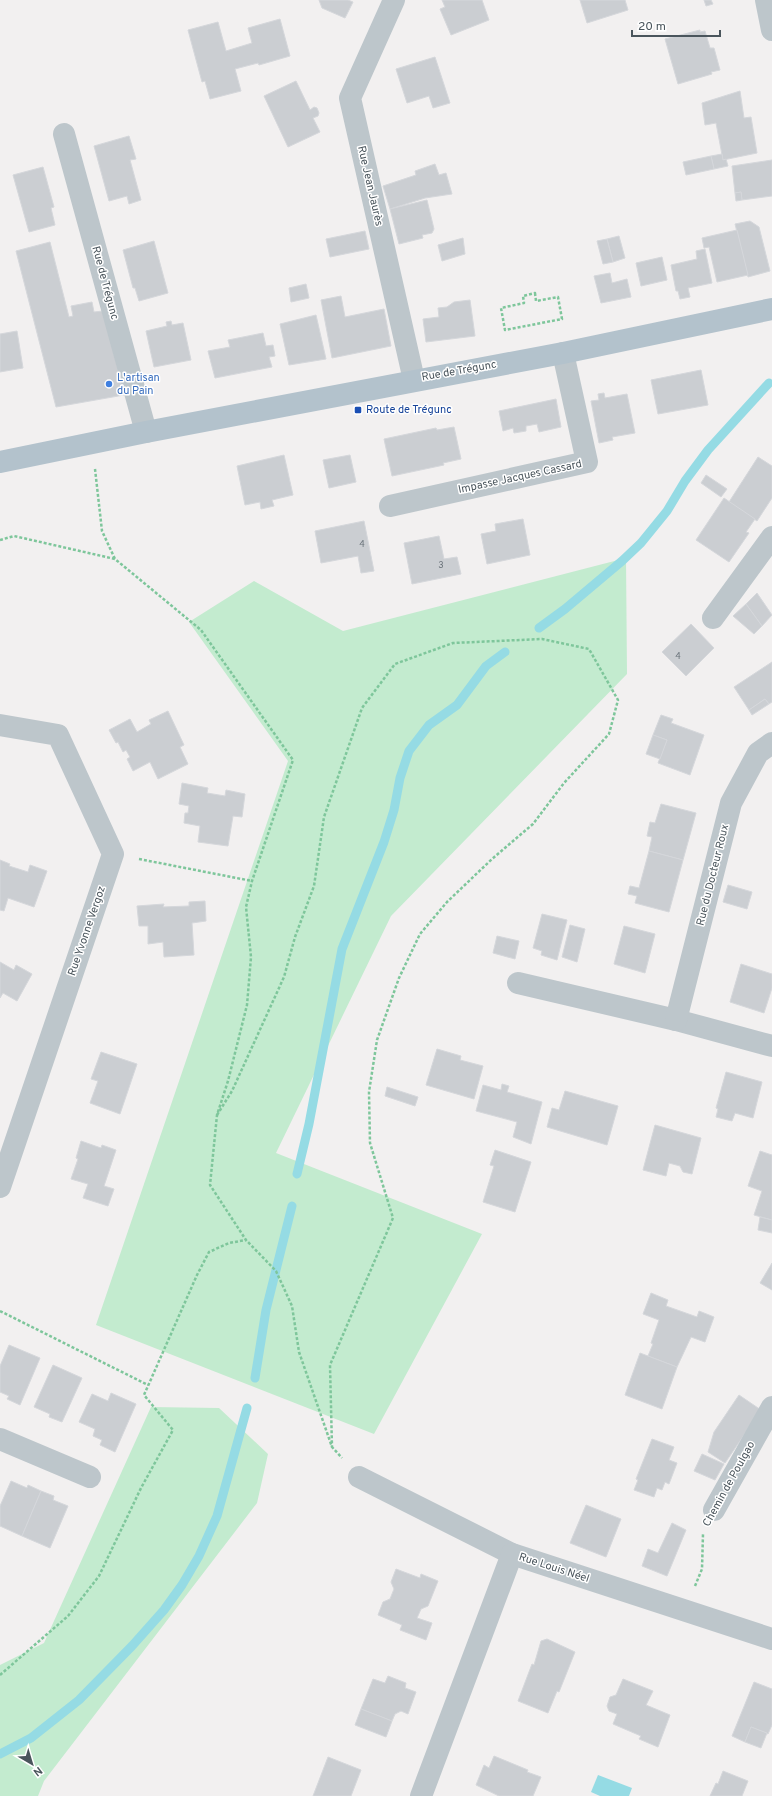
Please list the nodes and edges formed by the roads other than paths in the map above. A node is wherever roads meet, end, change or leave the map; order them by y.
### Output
1 (394, 0) edge
2 (766, 0) edge
3 (772, 30) edge
4 (64, 134) dead end
5 (772, 309) edge
6 (563, 353) junction
7 (414, 380) junction
8 (146, 432) junction
9 (0, 462) edge
10 (390, 506) dead end
11 (772, 537) edge
12 (713, 618) dead end
13 (0, 725) edge
14 (772, 743) edge
15 (518, 983) dead end
16 (676, 1020) junction
17 (772, 1046) edge
18 (0, 1187) edge
19 (772, 1407) edge
20 (0, 1439) edge
21 (90, 1477) dead end
22 (358, 1478) dead end
23 (714, 1510) road end
24 (512, 1554) junction
25 (772, 1639) edge
26 (421, 1796) edge

1 - 7 street, Rue Jean Jaurès
2 - 3 street
4 - 8 street, Rue de Trégunc
5 - 6 main road, Rue de Trégunc
6 - 7 main road, Rue de Trégunc
6 - 10 street, Impasse Jacques Cassard
7 - 8 main road, Rue de Trégunc
8 - 9 main road, Rue de Trégunc
11 - 12 street
13 - 18 street, Rue Yvonne Vergoz
14 - 16 street, Rue du Docteur Roux
15 - 16 street
16 - 17 street
19 - 23 street, Chemin de Poulgao
20 - 21 street
22 - 24 street
24 - 25 street, Rue Louis Néel
24 - 26 street, Rue Louis Néel

